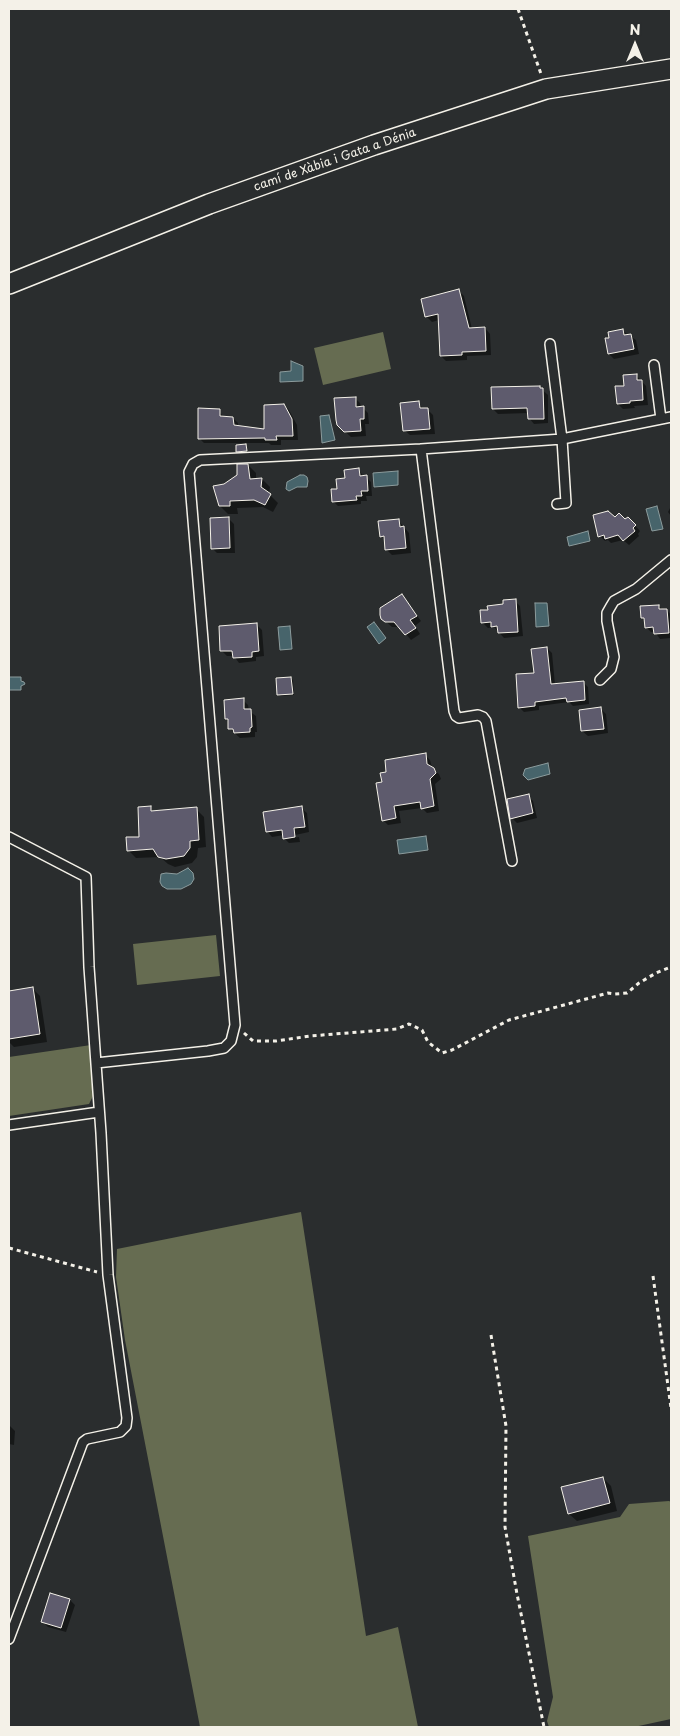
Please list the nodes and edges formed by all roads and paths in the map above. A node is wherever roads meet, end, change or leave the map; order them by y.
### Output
1 (518, 9) edge
2 (671, 69) edge
3 (546, 89) junction
4 (9, 284) edge
5 (550, 344) dead end
6 (654, 365) dead end
7 (671, 417) edge
8 (660, 419) junction
9 (562, 439) junction
10 (421, 449) junction
11 (557, 504) dead end
12 (671, 560) edge
13 (600, 680) dead end
14 (9, 837) edge
15 (512, 861) dead end
16 (671, 967) edge
17 (235, 1025) junction
18 (96, 1063) junction
19 (99, 1112) junction
20 (9, 1125) edge
21 (9, 1248) edge
22 (108, 1275) junction
23 (653, 1276) dead end
24 (491, 1335) dead end
25 (671, 1408) edge
26 (9, 1639) edge
27 (544, 1727) edge

1 - 3 path
2 - 3 street, camí de Xàbia i Gata a Dénia
3 - 4 street, camí de Xàbia i Gata a Dénia
5 - 9 lane
6 - 8 lane
7 - 8 lane
8 - 9 lane
9 - 10 lane
9 - 11 lane
10 - 15 lane
10 - 17 lane
12 - 13 lane
14 - 18 lane
16 - 17 path
17 - 18 lane
18 - 19 lane
19 - 20 lane
19 - 22 lane
21 - 22 path
22 - 26 lane
23 - 25 path
24 - 27 path

